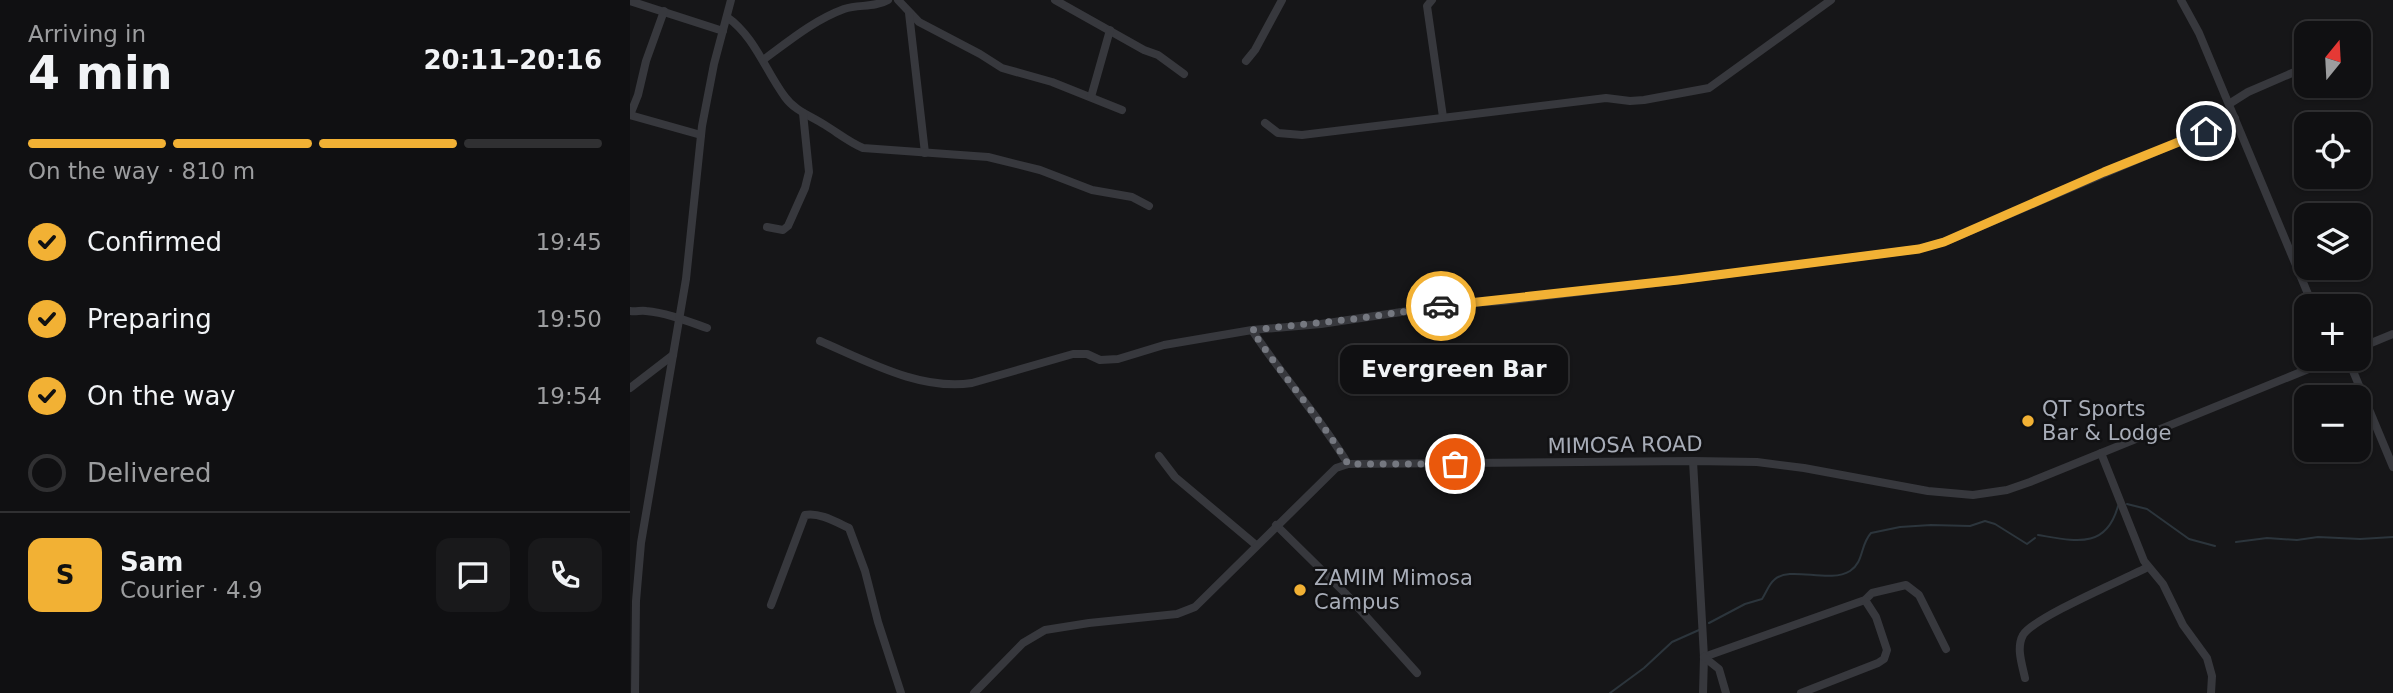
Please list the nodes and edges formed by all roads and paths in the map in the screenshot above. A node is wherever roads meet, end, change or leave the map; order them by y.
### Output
1 (731, 0) edge
2 (888, 0) edge
3 (898, 0) edge
4 (1055, 0) edge
5 (1282, 0) edge
6 (1432, 0) edge
7 (1831, 0) edge
8 (2181, 0) edge
9 (630, 1) edge
10 (664, 11) junction
11 (909, 13) junction
12 (727, 17) junction
13 (1110, 30) junction
14 (723, 31) junction
15 (763, 60) junction
16 (1247, 61) dead end
17 (2294, 72) edge
18 (1184, 74) dead end
19 (1091, 97) junction
20 (2229, 104) junction
21 (1122, 110) dead end
22 (803, 113) junction
23 (1443, 117) junction
24 (2235, 118) junction
25 (1265, 123) dead end
26 (701, 135) junction
27 (925, 153) junction
28 (1149, 205) dead end
29 (767, 227) dead end
30 (2309, 294) edge
31 (630, 311) edge
32 (680, 318) junction
33 (707, 328) dead end
34 (1252, 330) junction
35 (2393, 334) edge
36 (820, 341) dead end
37 (2371, 343) edge
38 (673, 355) junction
39 (2303, 371) edge
40 (2353, 371) edge
41 (630, 388) edge
42 (2101, 453) junction
43 (1159, 456) dead end
44 (1693, 461) junction
45 (1348, 464) junction
46 (2393, 467) edge
47 (1276, 525) junction
48 (1256, 545) junction
49 (2148, 567) junction
50 (1865, 600) junction
51 (633, 601) edge
52 (771, 605) dead end
53 (1946, 649) dead end
54 (1704, 657) junction
55 (1417, 673) dead end
56 (2025, 678) dead end
57 (635, 693) edge
58 (901, 693) edge
59 (974, 693) edge
60 (1703, 693) edge
61 (1726, 693) edge
62 (1801, 693) edge
63 (2211, 693) edge

1 - 12 street
2 - 15 street
3 - 11 street
4 - 13 street
5 - 16 street
6 - 23 street
7 - 23 street
8 - 20 street
9 - 10 street
10 - 14 street
10 - 26 street
11 - 19 street
11 - 27 street
12 - 14 street
12 - 15 street
13 - 18 street
13 - 19 street
14 - 26 street
15 - 22 street
17 - 20 street
19 - 21 street
20 - 24 street
22 - 27 street
22 - 29 street
23 - 25 street
24 - 30 street
24 - 34 street
26 - 32 street
27 - 28 street
31 - 32 street
32 - 33 street
32 - 38 street
34 - 36 street
34 - 45 street
35 - 37 street
38 - 41 street
38 - 51 street
39 - 42 street, MIMOSA ROAD
40 - 46 street
42 - 44 street, MIMOSA ROAD
42 - 49 street
43 - 48 street
44 - 45 street, MIMOSA ROAD
44 - 54 street
45 - 47 street
47 - 48 street
47 - 55 street
48 - 59 street
49 - 56 street
49 - 63 street
50 - 53 street
50 - 54 street
50 - 62 street
51 - 57 street
52 - 58 street
54 - 60 street
54 - 61 street

